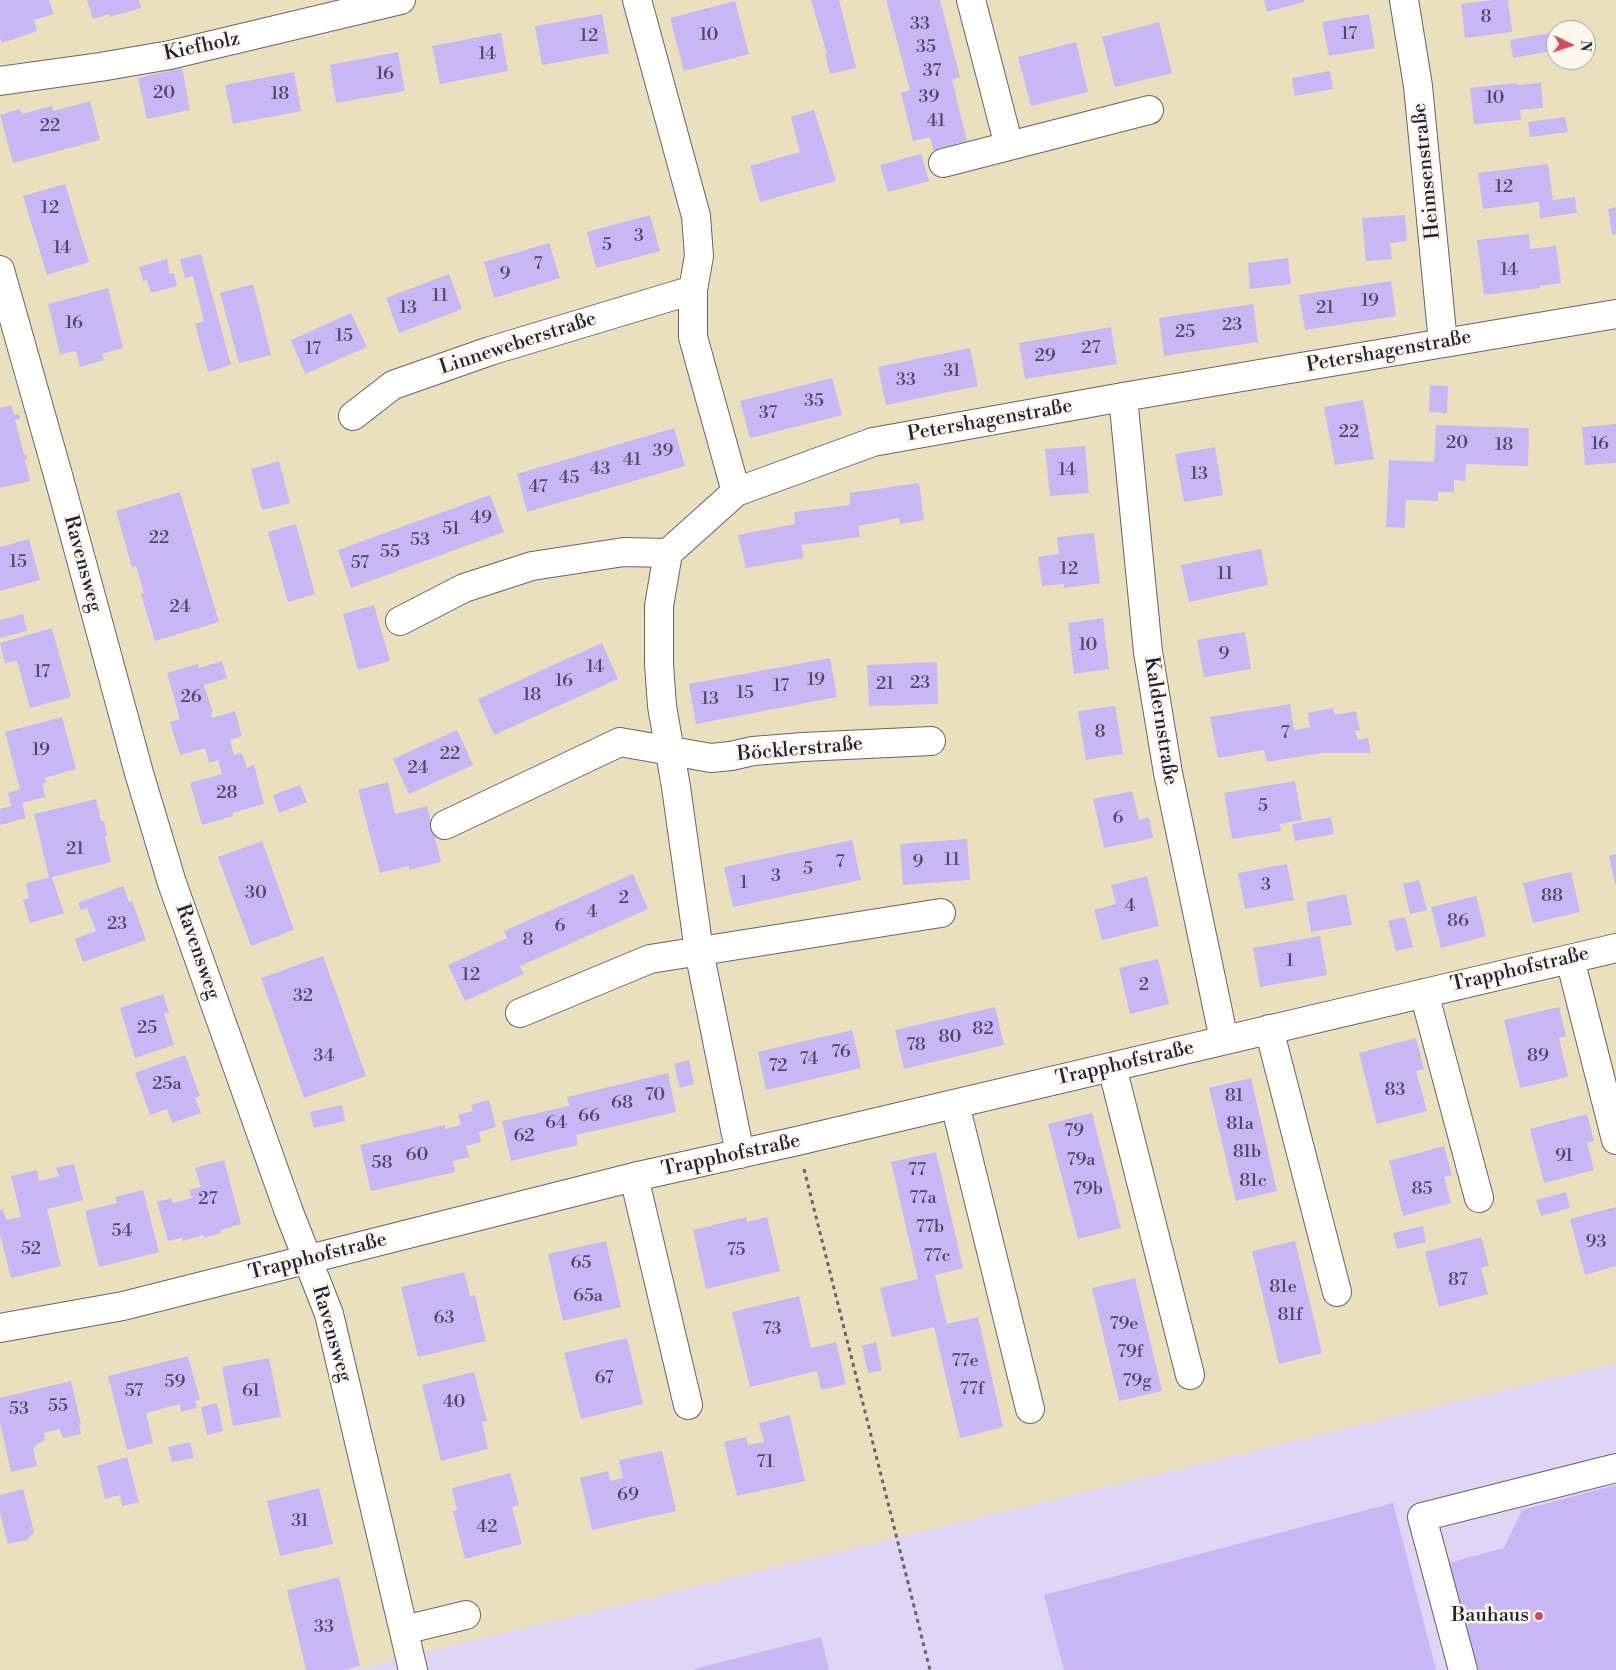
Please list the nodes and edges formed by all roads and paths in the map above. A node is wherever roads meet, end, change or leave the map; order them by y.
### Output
1 (401, 0) edge
2 (637, 0) edge
3 (971, 0) edge
4 (1404, 0) edge
5 (0, 81) edge
6 (1149, 110) dead end
7 (1009, 146) junction
8 (943, 163) dead end
9 (0, 270) edge
10 (693, 290) junction
11 (1616, 314) edge
12 (1443, 343) junction
13 (1123, 397) junction
14 (353, 416) dead end
15 (736, 492) junction
16 (668, 553) junction
17 (400, 621) dead end
18 (931, 741) dead end
19 (669, 750) junction
20 (445, 825) dead end
21 (941, 913) dead end
22 (1616, 948) edge
23 (699, 951) junction
24 (1570, 958) junction
25 (1424, 993) junction
26 (520, 1013) dead end
27 (1269, 1029) junction
28 (1224, 1040) junction
29 (1112, 1067) junction
30 (955, 1104) junction
31 (1616, 1140) edge
32 (797, 1141) junction
33 (740, 1154) junction
34 (634, 1177) junction
35 (1479, 1198) dead end
36 (308, 1260) junction
37 (1337, 1292) dead end
38 (0, 1328) edge
39 (1190, 1375) dead end
40 (688, 1405) dead end
41 (1030, 1409) dead end
42 (1616, 1468) edge
43 (466, 1615) dead end
44 (404, 1630) junction
45 (413, 1670) edge
46 (930, 1670) edge
47 (1464, 1670) edge

1 - 5 street, Kiefholz
2 - 10 street
3 - 7 street
4 - 12 street, Heimsenstraße
6 - 7 street
7 - 8 street
9 - 36 street, Ravensweg
10 - 14 street, Linneweberstraße
10 - 15 street
11 - 12 street, Petershagenstraße
12 - 13 street, Petershagenstraße
13 - 15 street, Petershagenstraße
13 - 28 street, Kaldernstraße
15 - 16 street, Petershagenstraße
16 - 17 street
16 - 19 street
18 - 19 street, Böcklerstraße
19 - 20 street, Böcklerstraße
19 - 23 street
21 - 23 street
22 - 24 street, Trapphofstraße
23 - 26 street
23 - 33 street
24 - 25 street, Trapphofstraße
24 - 31 street
25 - 27 street, Trapphofstraße
25 - 35 street
27 - 28 street, Trapphofstraße
27 - 37 street
28 - 29 street, Trapphofstraße
29 - 30 street, Trapphofstraße
29 - 39 street
30 - 32 street, Trapphofstraße
30 - 41 street
32 - 33 street, Trapphofstraße
32 - 46 path
33 - 34 street, Trapphofstraße
34 - 36 street, Trapphofstraße
34 - 40 street, Trapphofstraße
36 - 38 street, Trapphofstraße
36 - 44 street, Ravensweg
42 - 47 street
43 - 44 street
44 - 45 street, Ravensweg

